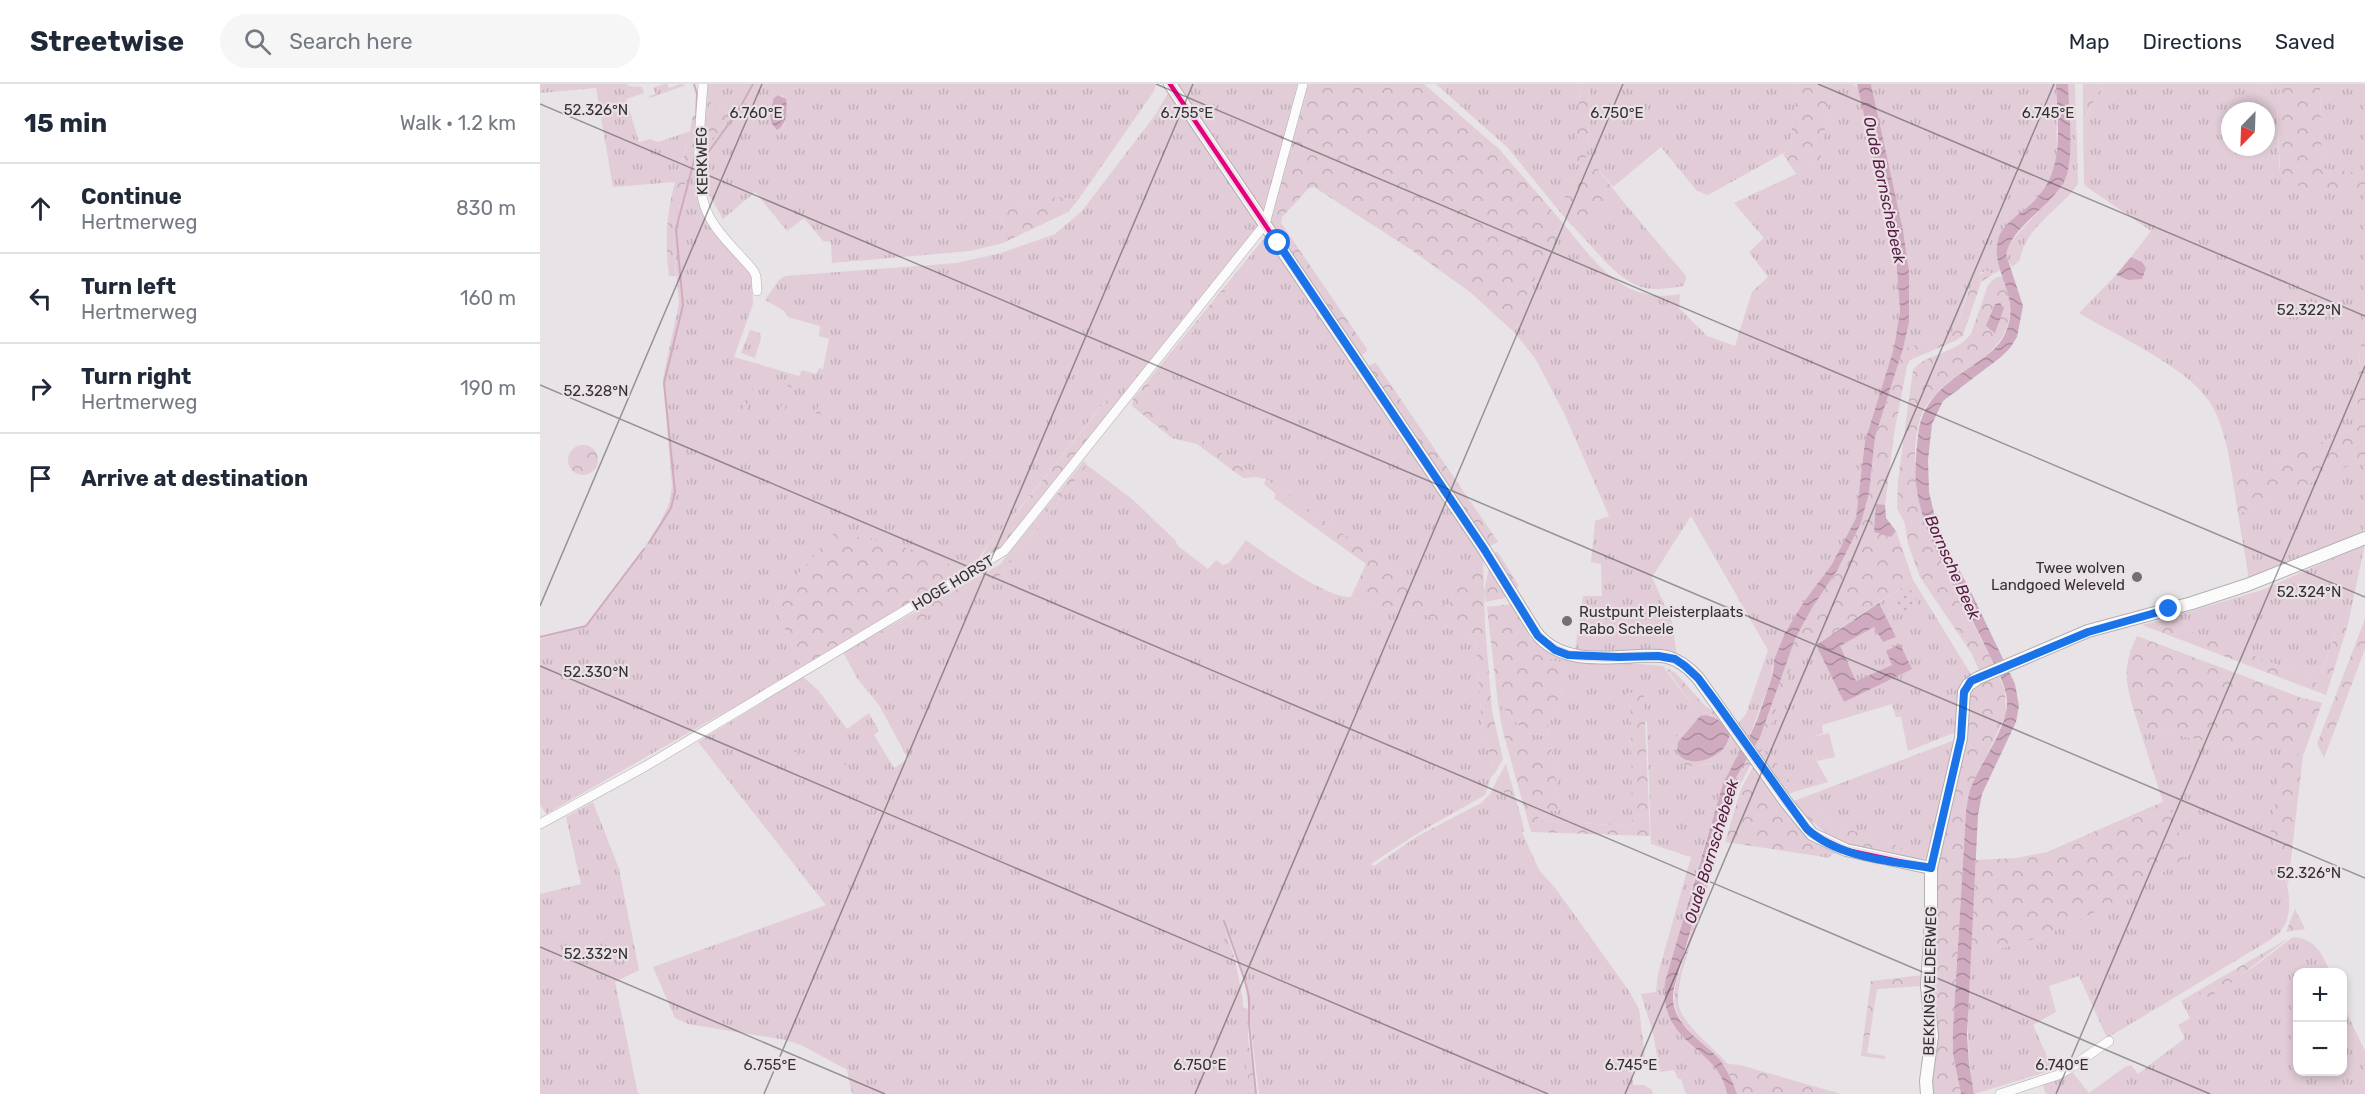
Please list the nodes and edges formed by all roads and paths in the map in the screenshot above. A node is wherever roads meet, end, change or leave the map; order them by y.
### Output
1 (703, 84) edge
2 (1170, 84) edge
3 (1303, 84) edge
4 (1265, 224) junction
5 (757, 291) dead end
6 (2365, 538) edge
7 (540, 824) edge
8 (1931, 868) junction
9 (2109, 1041) dead end
10 (1927, 1094) edge
11 (2000, 1094) edge

1 - 5 street, KERKWEG
2 - 4 street
3 - 4 street
4 - 7 street, HOGE HORST
4 - 8 street
6 - 8 street, BEKKINGVELDERWEG
8 - 10 street, BEKKINGVELDERWEG
9 - 11 street

